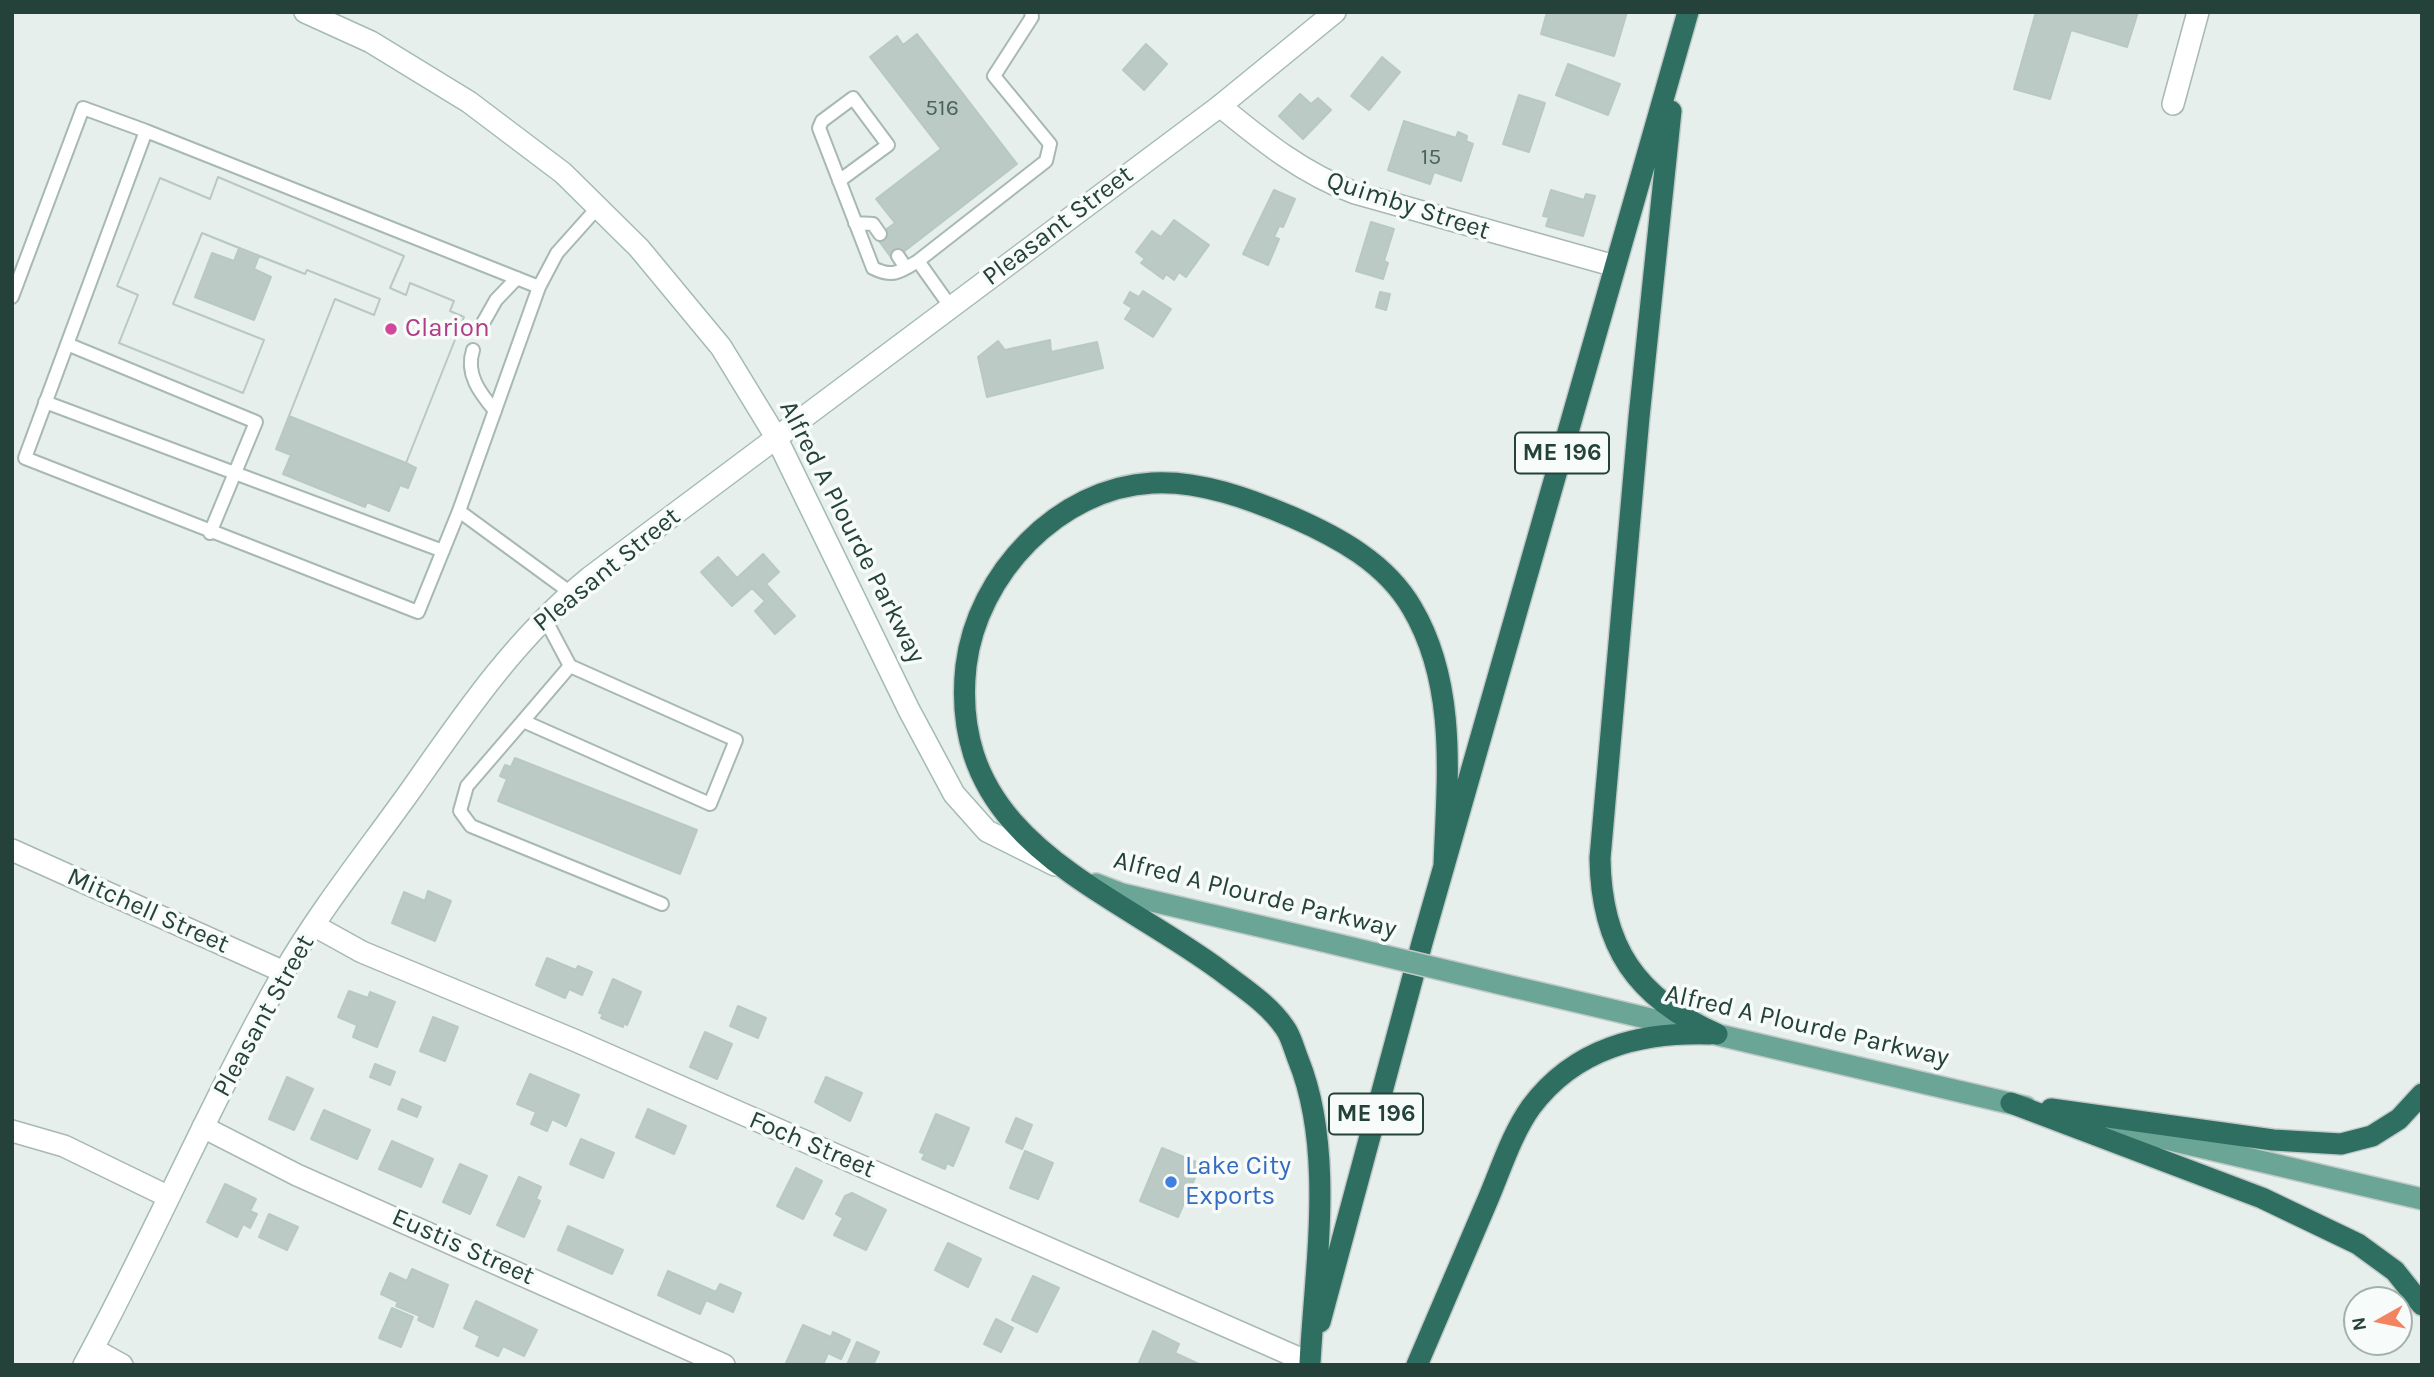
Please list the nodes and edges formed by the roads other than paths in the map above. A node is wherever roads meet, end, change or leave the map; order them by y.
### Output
1 (305, 12) edge
2 (1031, 12) edge
3 (1335, 12) edge
4 (1688, 12) edge
5 (2198, 12) edge
6 (1680, 41) junction
7 (2174, 104) dead end
8 (1220, 106) junction
9 (146, 131) junction
10 (839, 181) junction
11 (598, 206) junction
12 (855, 223) junction
13 (880, 234) dead end
14 (898, 256) dead end
15 (918, 261) junction
16 (1615, 266) junction
17 (906, 268) junction
18 (517, 278) junction
19 (539, 287) junction
20 (12, 297) edge
21 (950, 306) junction
22 (483, 323) dead end
23 (66, 344) junction
24 (473, 349) dead end
25 (45, 402) junction
26 (495, 411) junction
27 (776, 437) junction
28 (12, 452) edge
29 (25, 457) junction
30 (236, 473) junction
31 (459, 511) junction
32 (211, 533) junction
33 (443, 551) junction
34 (571, 593) junction
35 (544, 617) junction
36 (570, 666) junction
37 (523, 721) junction
38 (12, 850) edge
39 (1444, 866) junction
40 (1072, 873) junction
41 (662, 904) dead end
42 (315, 926) junction
43 (284, 972) junction
44 (1717, 1034) junction
45 (2422, 1094) edge
46 (2011, 1103) junction
47 (203, 1127) junction
48 (12, 1131) edge
49 (167, 1196) junction
50 (2422, 1199) edge
51 (2422, 1305) edge
52 (88, 1357) edge
53 (1309, 1364) edge
54 (122, 1365) edge
55 (724, 1365) edge
56 (1417, 1365) edge

1 - 11 street, Alfred A Plourde Parkway
2 - 15 lane
3 - 8 street, Pleasant Street
4 - 6 highway, ME 196
5 - 7 street
6 - 16 highway, ME 196
6 - 44 highway
8 - 16 street, Quimby Street
8 - 21 street, Pleasant Street
9 - 18 lane
9 - 20 lane
9 - 23 lane
10 - 10 lane
10 - 12 lane
11 - 19 lane
11 - 27 street, Alfred A Plourde Parkway
12 - 13 lane
12 - 17 lane
14 - 17 lane
15 - 17 lane
15 - 21 lane
16 - 39 highway, ME 196
18 - 19 lane
18 - 22 lane
19 - 26 lane
21 - 27 street, Pleasant Street
23 - 25 lane
23 - 30 lane
24 - 26 lane
25 - 29 lane
25 - 30 lane
26 - 31 lane
27 - 34 street, Pleasant Street
27 - 40 street, Alfred A Plourde Parkway
28 - 29 lane
29 - 32 lane
30 - 32 lane
30 - 33 lane
31 - 33 lane
31 - 34 lane
32 - 33 lane
34 - 35 street, Pleasant Street
35 - 36 lane
35 - 42 street, Pleasant Street
36 - 37 lane
36 - 37 lane
37 - 41 lane
38 - 43 street, Mitchell Street
39 - 40 highway
39 - 53 highway, ME 196
40 - 44 main road, Alfred A Plourde Parkway, bridge
40 - 53 highway
42 - 43 street, Pleasant Street
42 - 53 street, Foch Street
43 - 47 street, Pleasant Street
44 - 46 main road, Alfred A Plourde Parkway
44 - 56 highway
45 - 46 highway
46 - 50 main road, Alfred A Plourde Parkway
46 - 51 highway
47 - 49 street, Pleasant Street
47 - 55 street, Eustis Street
48 - 49 street
49 - 52 street, Pleasant Street
52 - 54 street

